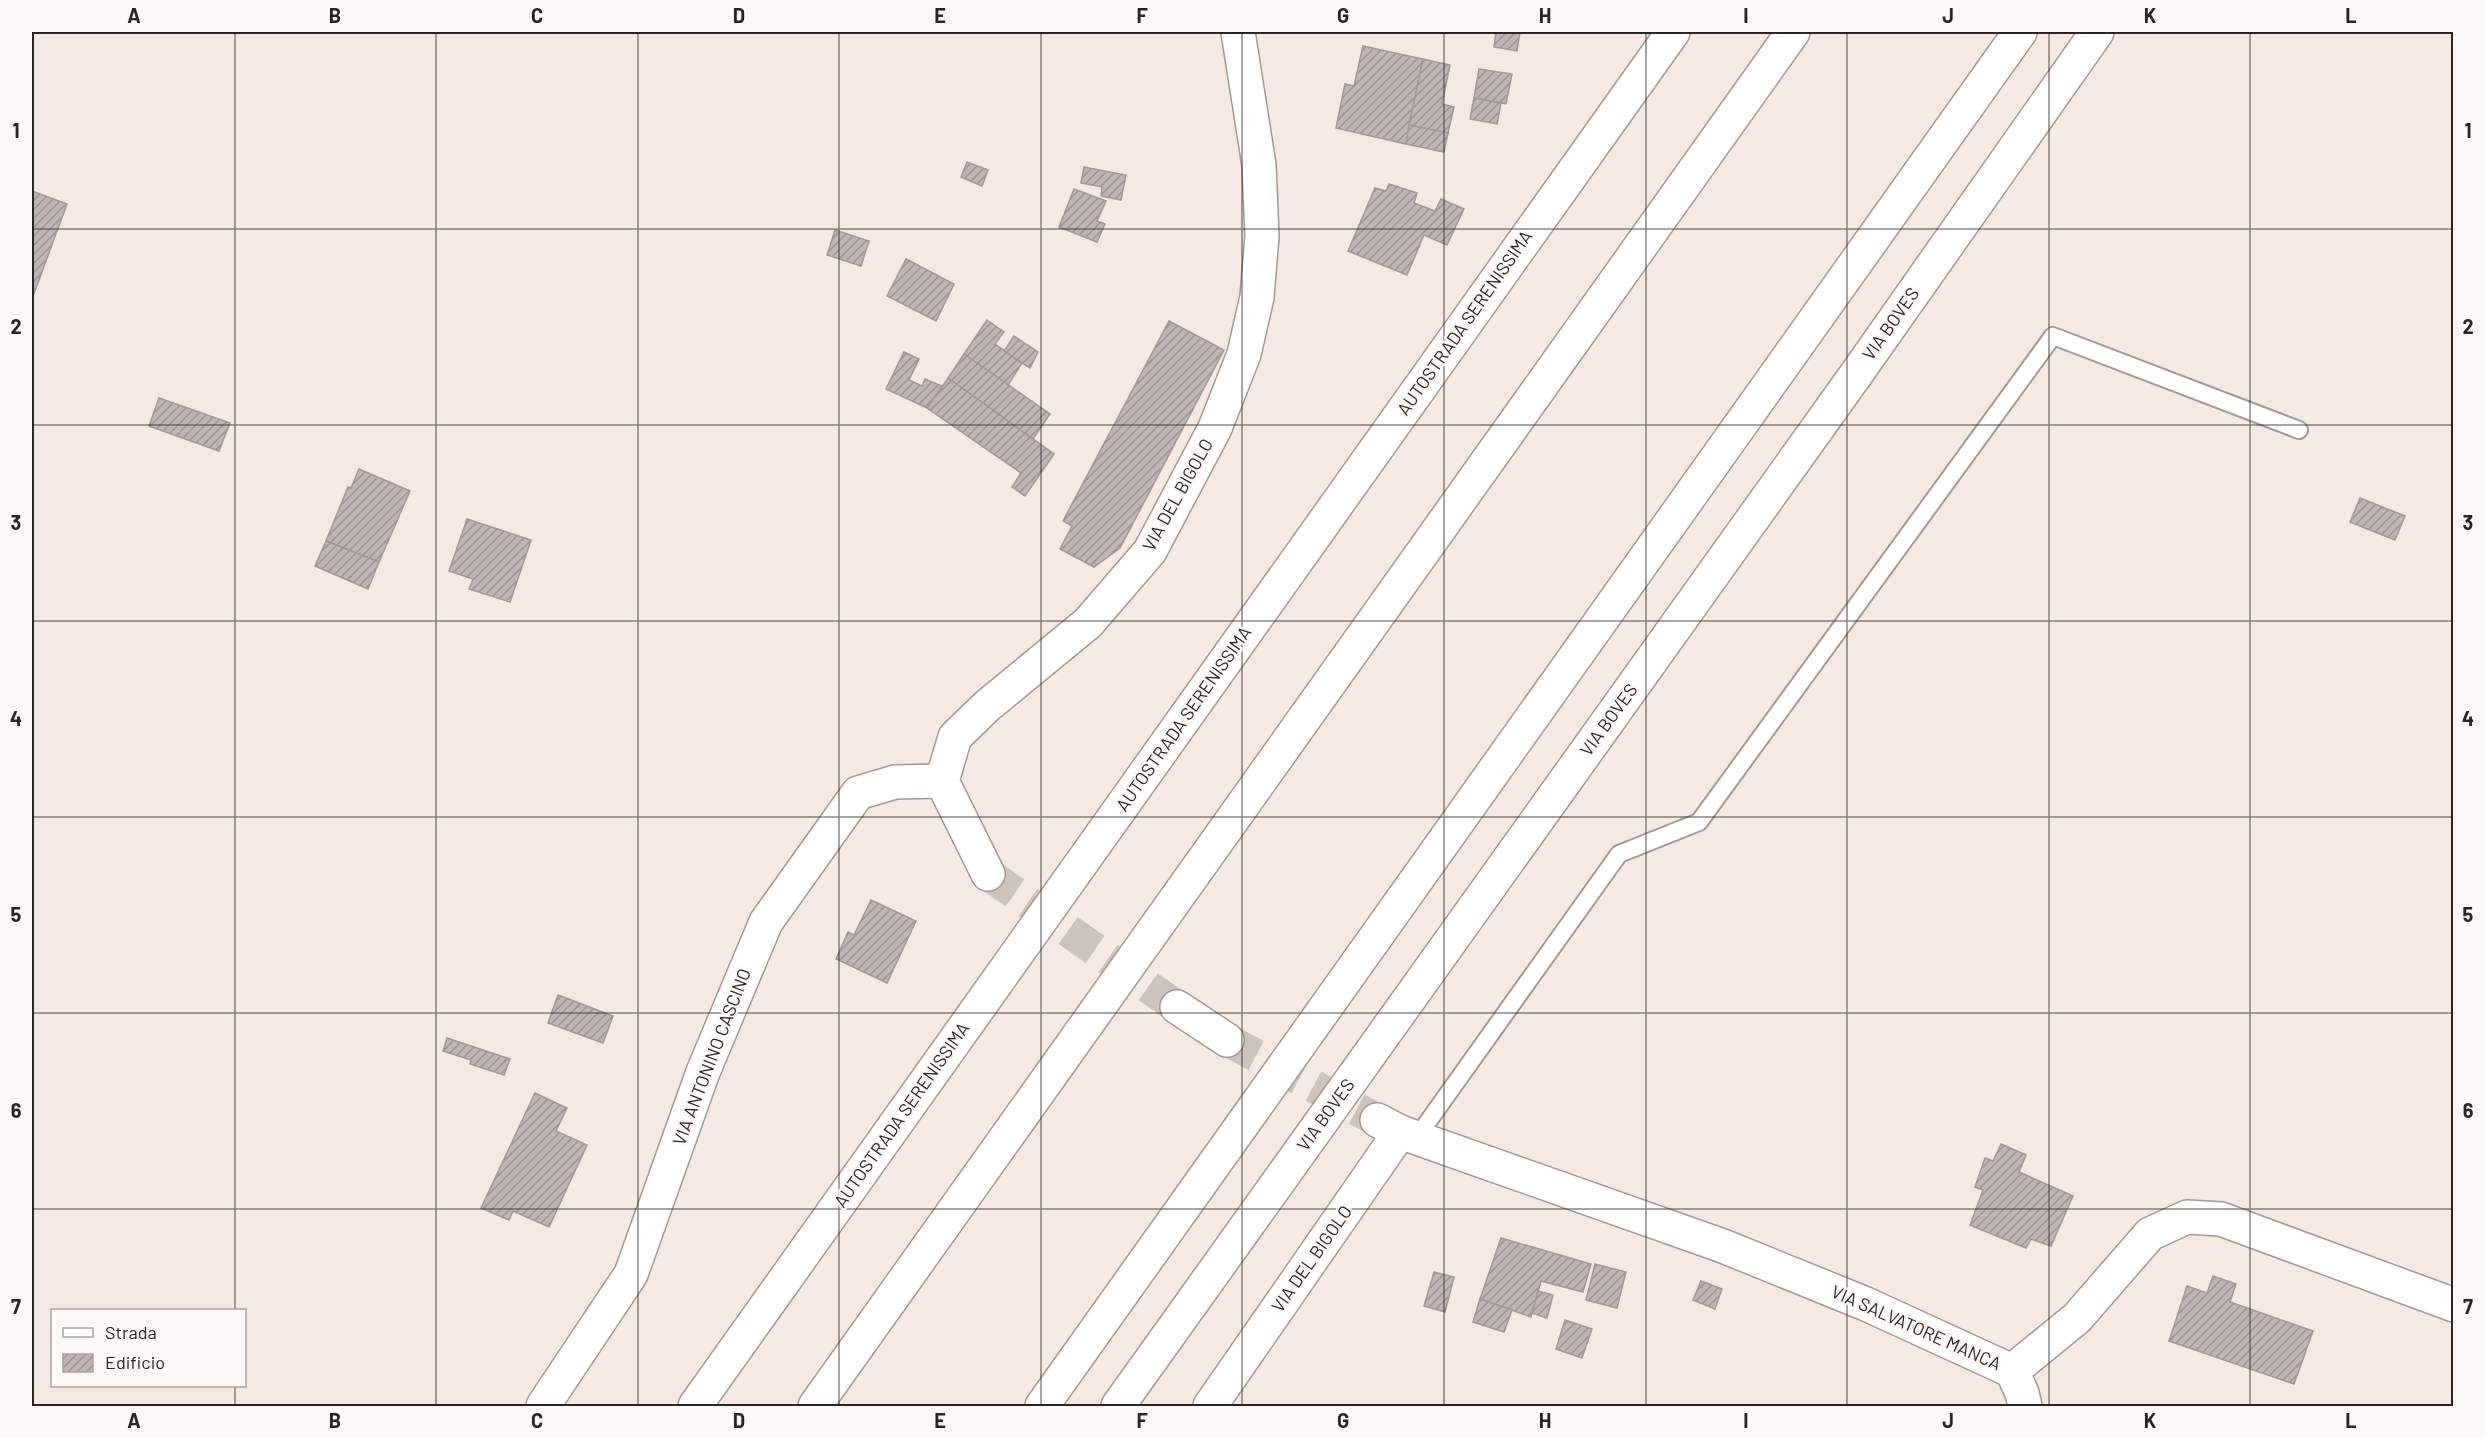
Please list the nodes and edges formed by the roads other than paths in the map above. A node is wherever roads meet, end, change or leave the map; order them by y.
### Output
1 (1238, 32) edge
2 (1673, 32) edge
3 (1793, 32) edge
4 (2020, 32) edge
5 (2097, 32) edge
6 (2299, 430) dead end
7 (942, 781) junction
8 (988, 874) tunnel mouth
9 (1177, 1007) tunnel mouth
10 (1227, 1040) tunnel mouth
11 (1398, 1130) junction
12 (2454, 1305) edge
13 (2012, 1371) junction
14 (543, 1407) edge
15 (694, 1407) edge
16 (815, 1407) edge
17 (1042, 1407) edge
18 (1118, 1407) edge
19 (1210, 1407) edge
20 (2025, 1407) edge

1 - 7 main road, VIA DEL BIGOLO
2 - 15 main road, AUTOSTRADA SERENISSIMA
3 - 16 main road
4 - 17 main road
5 - 18 main road, VIA BOVES
6 - 11 lane
7 - 8 main road
7 - 14 main road, VIA ANTONINO CASCINO
9 - 10 main road
11 - 13 main road, VIA SALVATORE MANCA
11 - 19 main road, VIA DEL BIGOLO
12 - 13 main road, VIA SALVATORE MANCA
13 - 20 main road

